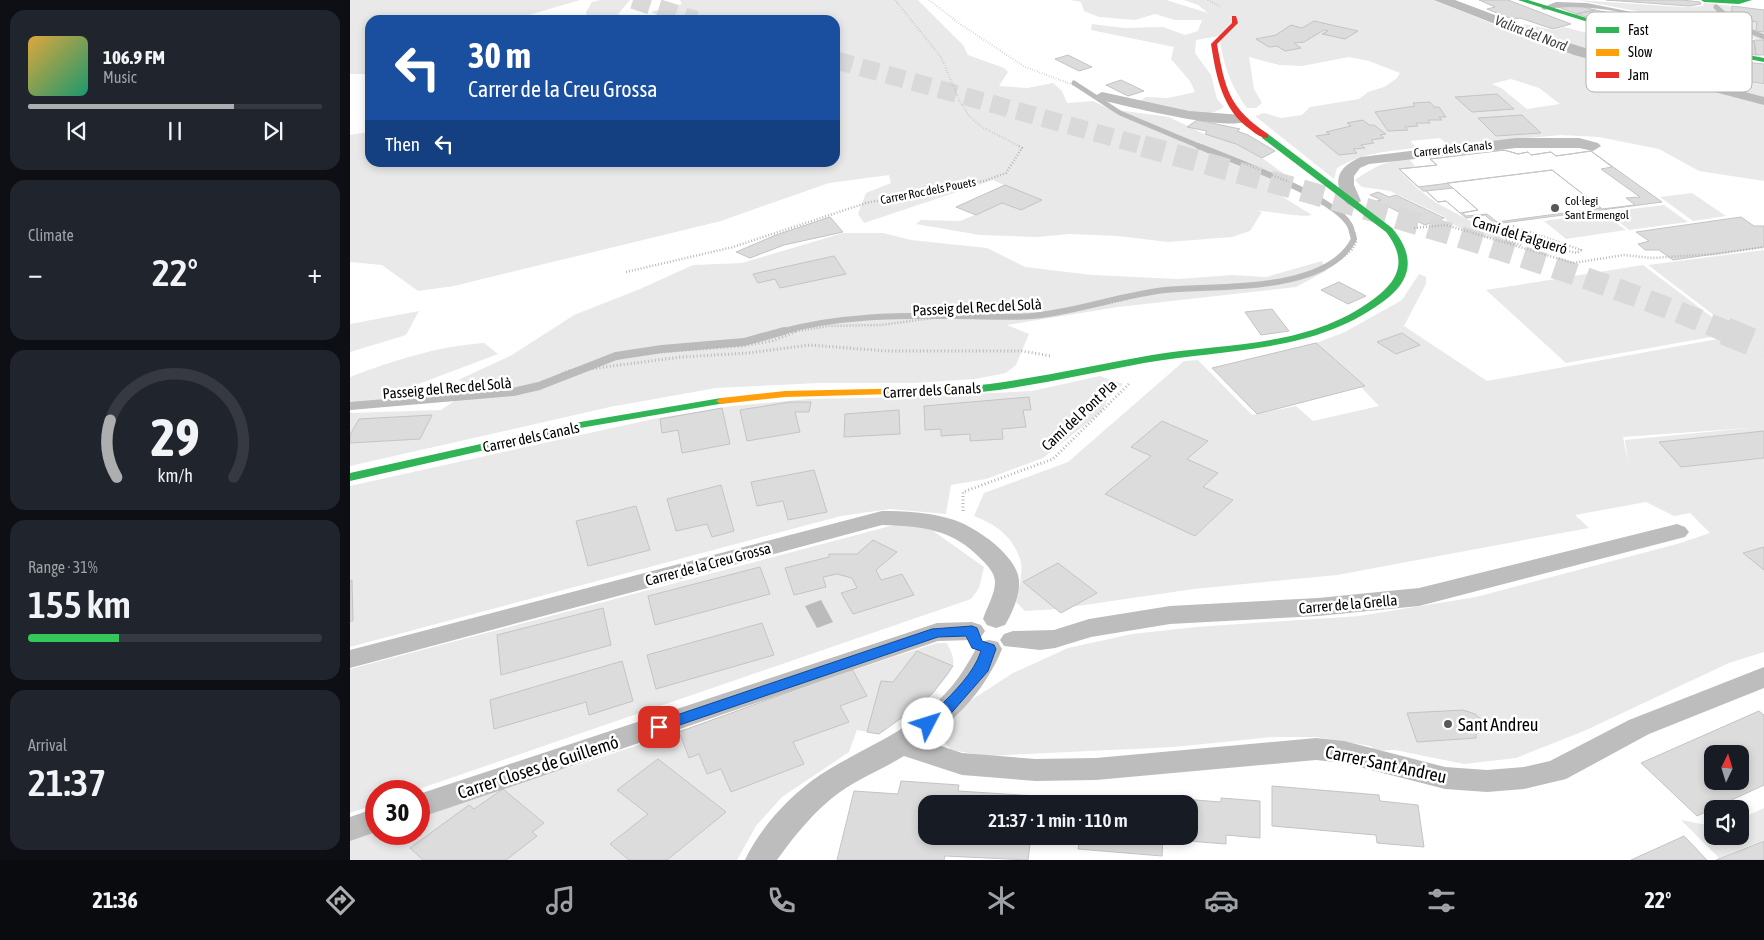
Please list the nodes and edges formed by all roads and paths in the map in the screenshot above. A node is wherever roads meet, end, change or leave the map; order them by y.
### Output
1 (895, 0) edge
2 (929, 0) edge
3 (1522, 0) edge
4 (1704, 0) edge
5 (1750, 0) edge
6 (1544, 8) junction
7 (1624, 12) edge
8 (1234, 17) dead end
9 (1586, 21) edge
10 (1102, 96) joint
11 (1242, 119) junction
12 (1145, 123) dead end
13 (1594, 146) dead end
14 (1294, 185) dead end
15 (1353, 202) junction
16 (1352, 226) dead end
17 (1513, 226) dead end
18 (1389, 230) junction
19 (1764, 247) edge
20 (1573, 263) junction
21 (626, 272) dead end
22 (1059, 356) dead end
23 (1154, 358) junction
24 (566, 372) junction
25 (350, 408) edge
26 (350, 477) edge
27 (964, 532) junction
28 (1677, 532) dead end
29 (992, 635) junction
30 (350, 659) edge
31 (1764, 677) edge
32 (900, 744) junction
33 (430, 802) edge
34 (365, 824) edge
35 (350, 829) edge
36 (760, 860) edge

1 - 21 path, Carrer Roc dels Pouets
2 - 10 path
3 - 6 street
4 - 5 street
6 - 7 lane
6 - 9 street
8 - 11 street, Carrer dels Canals
10 - 11 street
11 - 15 street, Carrer dels Canals
12 - 14 path
13 - 15 street, Carrer dels Canals
15 - 18 street, Carrer dels Canals
16 - 24 path, Passeig del Rec del Solà
17 - 20 path
18 - 20 path, Camí del Falgueró
18 - 23 street, Carrer dels Canals
19 - 20 path, Camí del Falgueró
22 - 24 path
23 - 26 street, Carrer dels Canals
23 - 27 path, Camí del Pont Pla
24 - 25 path, Passeig del Rec del Solà
27 - 29 street, Carrer de la Creu Grossa
27 - 30 street, Carrer de la Creu Grossa
28 - 29 street, Carrer de la Grella
29 - 32 street, Carrer de la Creu Grossa
29 - 33 street, Carrer Closes de Guillemó
31 - 32 street, Carrer Sant Andreu
32 - 36 street, Carrer de la Creu Grossa
34 - 35 street

